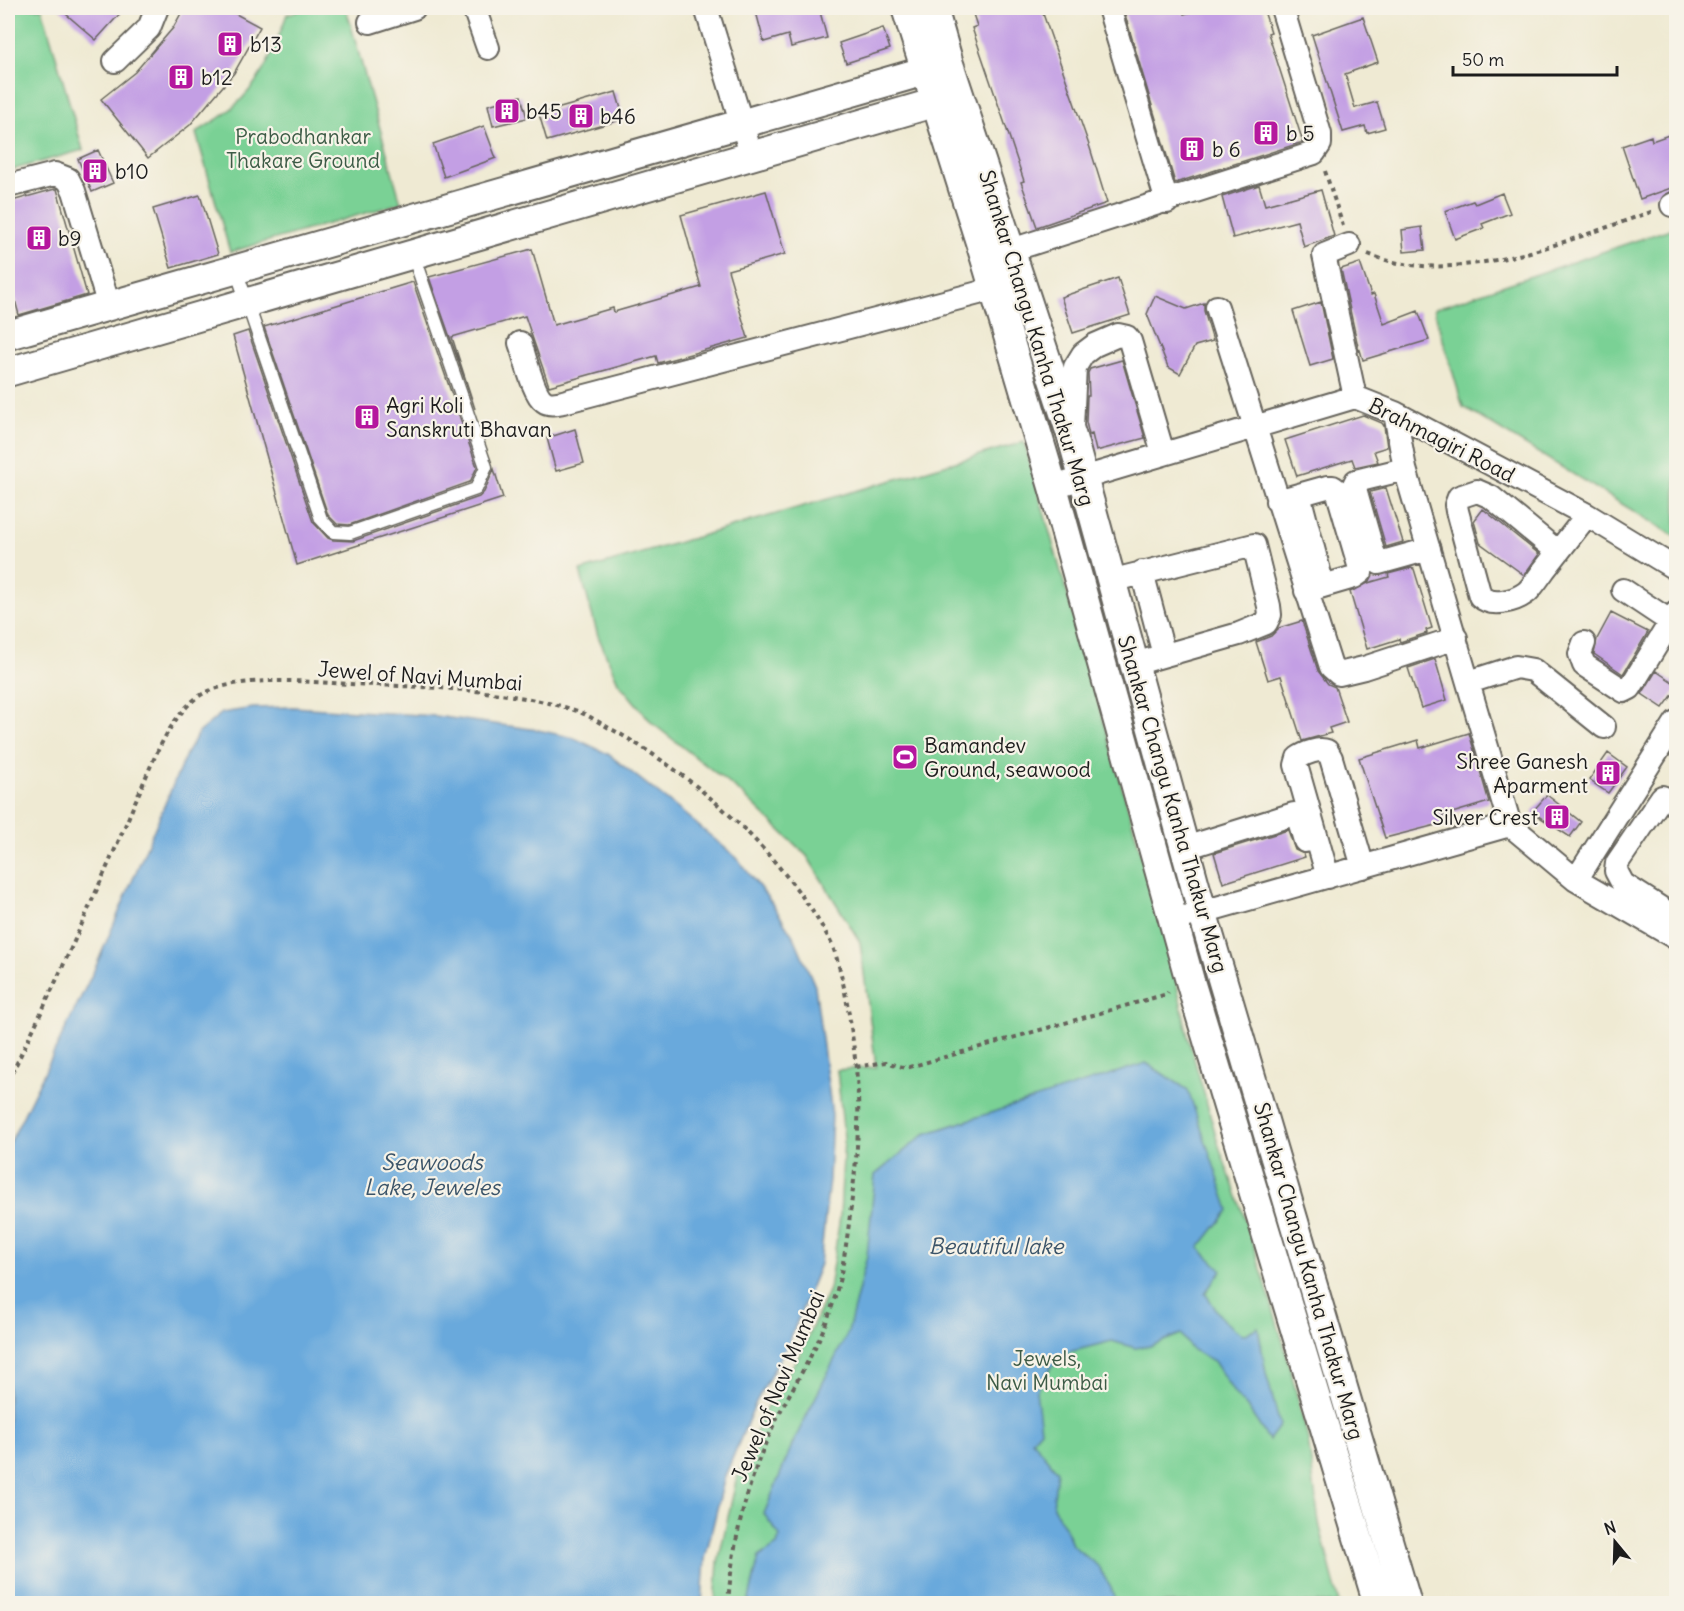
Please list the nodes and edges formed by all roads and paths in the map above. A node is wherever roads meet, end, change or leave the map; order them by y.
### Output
1 (157, 8) edge
2 (414, 8) edge
3 (474, 8) edge
4 (706, 8) edge
5 (906, 8) edge
6 (933, 8) edge
7 (1110, 8) edge
8 (1282, 8) edge
9 (370, 22) dead end
10 (488, 48) dead end
11 (115, 61) dead end
12 (937, 68) junction
13 (947, 99) junction
14 (743, 124) junction
15 (1318, 150) junction
16 (752, 157) junction
17 (8, 186) edge
18 (1167, 202) junction
19 (1674, 204) edge
20 (1349, 245) junction
21 (998, 254) junction
22 (412, 255) junction
23 (236, 270) junction
24 (1020, 282) junction
25 (993, 288) junction
26 (246, 303) junction
27 (109, 306) junction
28 (1216, 308) dead end
29 (8, 336) edge
30 (520, 343) dead end
31 (8, 372) edge
32 (1354, 397) junction
33 (1395, 413) junction
34 (1254, 427) junction
35 (1072, 437) junction
36 (1164, 453) junction
37 (1398, 471) junction
38 (1081, 477) junction
39 (1053, 487) junction
40 (1288, 498) junction
41 (1587, 515) junction
42 (1289, 536) junction
43 (1254, 544) junction
44 (1422, 552) junction
45 (1558, 552) junction
46 (1677, 569) edge
47 (1142, 572) junction
48 (1110, 581) junction
49 (1315, 588) junction
50 (1623, 590) dead end
51 (1473, 609) dead end
52 (1449, 615) junction
53 (1674, 618) edge
54 (1456, 638) junction
55 (1584, 643) dead end
56 (1164, 655) junction
57 (1134, 664) junction
58 (1469, 682) junction
59 (1677, 722) edge
60 (1604, 726) dead end
61 (1667, 799) dead end
62 (1510, 825) junction
63 (1185, 848) junction
64 (1363, 867) junction
65 (1321, 878) junction
66 (1576, 880) junction
67 (1202, 911) junction
68 (1677, 918) edge
69 (1174, 920) junction
70 (1677, 938) edge
71 (1171, 987) dead end
72 (856, 1067) junction
73 (8, 1081) edge
74 (728, 1604) edge
75 (1378, 1604) edge
76 (1407, 1604) edge

1 - 11 street
2 - 9 street
3 - 10 street
4 - 14 street
5 - 12 street, Shankar Changu Kanha Thakur Marg
6 - 12 street, Shankar Changu Kanha Thakur Marg
7 - 18 street
8 - 15 street
12 - 13 street, Shankar Changu Kanha Thakur Marg
12 - 14 street
13 - 16 street
13 - 21 street, Shankar Changu Kanha Thakur Marg
14 - 16 street
14 - 23 street
15 - 18 street
15 - 20 path
16 - 22 street
17 - 27 street
18 - 21 street
19 - 20 path
20 - 32 street
21 - 24 street, Shankar Changu Kanha Thakur Marg
21 - 25 street, Shankar Changu Kanha Thakur Marg
22 - 26 street
22 - 26 lane
23 - 26 lane
23 - 27 street
24 - 25 street
24 - 35 street, Shankar Changu Kanha Thakur Marg
25 - 30 street
25 - 39 street, Shankar Changu Kanha Thakur Marg
26 - 31 street
27 - 29 street
28 - 34 street
32 - 33 street, Brahmagiri Road
32 - 34 street, Brahmagiri Road
33 - 37 street
33 - 41 street, Brahmagiri Road
34 - 36 street, Brahmagiri Road
34 - 40 street
35 - 36 street
35 - 38 street, Shankar Changu Kanha Thakur Marg
36 - 38 street, Brahmagiri Road
37 - 44 street
37 - 44 street
38 - 39 street, Brahmagiri Road
38 - 48 street, Shankar Changu Kanha Thakur Marg
39 - 69 street, Shankar Changu Kanha Thakur Marg
40 - 42 street
40 - 49 street
40 - 49 street
41 - 45 street
41 - 46 street, Brahmagiri Road
42 - 43 street
42 - 49 street
43 - 47 street
43 - 56 street
44 - 52 street
45 - 45 street
47 - 48 street
47 - 56 street
48 - 57 street, Shankar Changu Kanha Thakur Marg
49 - 54 street
50 - 53 street
51 - 52 street
52 - 54 street
53 - 55 street
54 - 58 street
56 - 57 street
57 - 63 street, Shankar Changu Kanha Thakur Marg
58 - 60 street
58 - 62 street
59 - 66 street
61 - 68 street
62 - 64 street
62 - 66 street
63 - 65 street
63 - 67 street, Shankar Changu Kanha Thakur Marg
64 - 65 street
64 - 65 street
65 - 67 street
66 - 70 street
67 - 69 street
67 - 76 street, Shankar Changu Kanha Thakur Marg
69 - 75 street, Shankar Changu Kanha Thakur Marg
71 - 72 path
72 - 73 path, Jewel of Navi Mumbai
72 - 74 path, Jewel of Navi Mumbai

